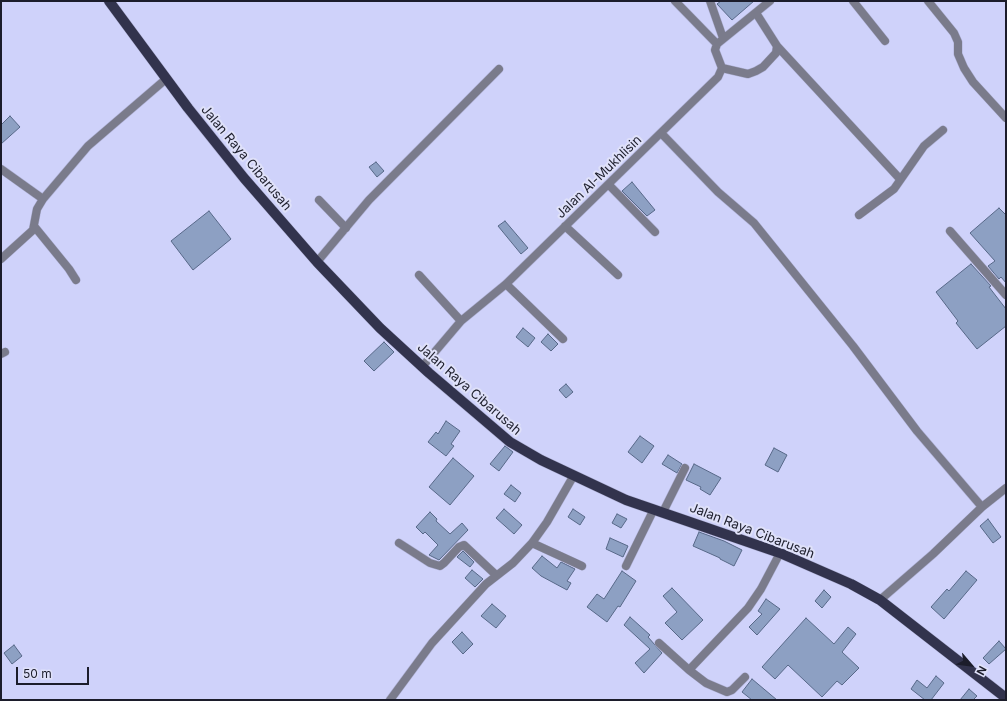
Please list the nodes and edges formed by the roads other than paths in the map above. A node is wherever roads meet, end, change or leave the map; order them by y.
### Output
1 (109, 1) edge
2 (675, 1) edge
3 (710, 1) edge
4 (770, 1) edge
5 (853, 1) edge
6 (928, 1) edge
7 (756, 13) junction
8 (720, 41) junction
9 (885, 41) dead end
10 (777, 46) junction
11 (722, 68) junction
12 (499, 69) dead end
13 (166, 79) junction
14 (1006, 118) edge
15 (943, 130) dead end
16 (661, 133) junction
17 (1, 169) edge
18 (900, 179) junction
19 (609, 185) junction
20 (43, 199) junction
21 (319, 200) dead end
22 (859, 214) dead end
23 (34, 226) junction
24 (565, 226) junction
25 (346, 228) junction
26 (950, 231) dead end
27 (655, 232) dead end
28 (1, 259) edge
29 (316, 262) junction
30 (419, 275) dead end
31 (618, 276) dead end
32 (76, 280) dead end
33 (506, 284) junction
34 (1006, 295) edge
35 (461, 321) junction
36 (564, 339) dead end
37 (422, 367) junction
38 (685, 468) dead end
39 (574, 476) junction
40 (1006, 488) edge
41 (982, 507) junction
42 (659, 511) junction
43 (399, 543) dead end
44 (532, 544) junction
45 (780, 553) junction
46 (582, 566) dead end
47 (626, 566) dead end
48 (496, 575) junction
49 (880, 600) junction
50 (659, 643) dead end
51 (689, 670) junction
52 (745, 678) dead end
53 (1006, 698) edge
54 (390, 700) edge

1 - 13 main road, Jalan Raya Cibarusah
2 - 8 street
3 - 8 street
4 - 7 street
5 - 9 street
6 - 14 street
7 - 8 street
7 - 10 street
8 - 11 street
10 - 11 street
10 - 18 street
11 - 16 street, Jalan Al-Mukhlisin
12 - 25 street
13 - 20 street
13 - 29 main road, Jalan Raya Cibarusah
15 - 18 street
16 - 19 street, Jalan Al-Mukhlisin
16 - 41 street
17 - 20 street
18 - 22 street
19 - 24 street, Jalan Al-Mukhlisin
19 - 27 street
20 - 23 street
21 - 25 street
23 - 28 street
23 - 32 street
24 - 31 street
24 - 33 street, Jalan Al-Mukhlisin
25 - 29 street
26 - 34 street
29 - 37 main road, Jalan Raya Cibarusah
30 - 35 street
33 - 35 street, Jalan Al-Mukhlisin
33 - 36 street
35 - 37 street, Jalan Al-Mukhlisin
37 - 39 main road, Jalan Raya Cibarusah
38 - 42 street
39 - 42 main road, Jalan Raya Cibarusah
39 - 44 street
40 - 41 street
41 - 49 street
42 - 45 main road, Jalan Raya Cibarusah
42 - 47 street
43 - 48 street
44 - 46 street
44 - 48 street
45 - 49 main road, Jalan Raya Cibarusah
45 - 51 street
48 - 54 street
49 - 53 main road, Jalan Raya Cibarusah
50 - 51 street
51 - 52 street

